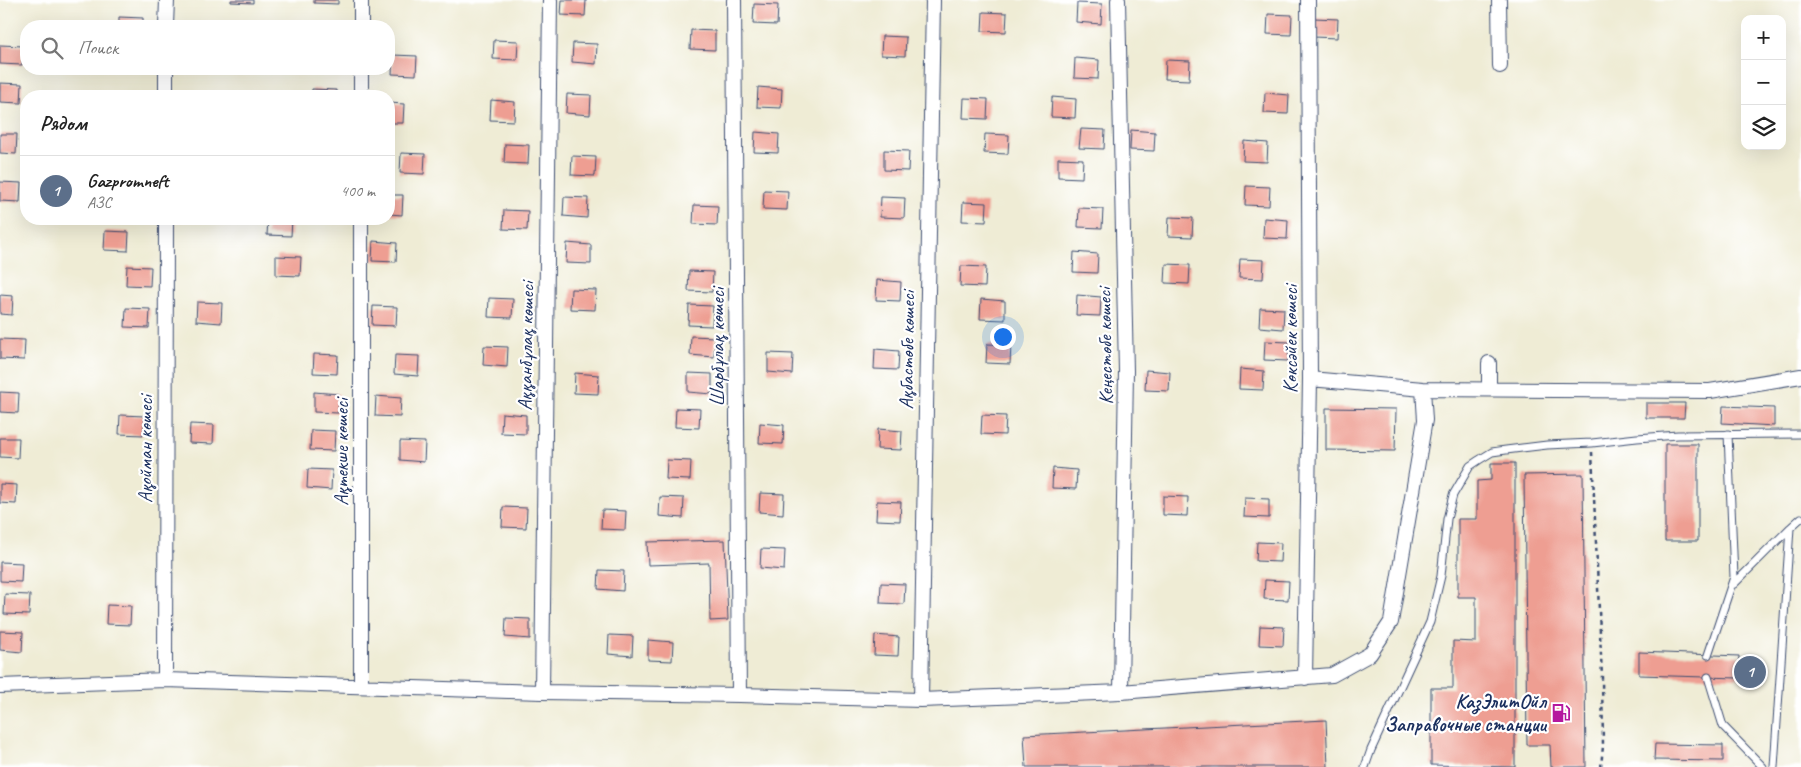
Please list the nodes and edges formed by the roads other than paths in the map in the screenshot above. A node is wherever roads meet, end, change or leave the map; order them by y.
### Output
1 (166, 0) edge
2 (361, 0) edge
3 (550, 0) edge
4 (734, 0) edge
5 (933, 0) edge
6 (1118, 0) edge
7 (1308, 0) edge
8 (1499, 0) edge
9 (166, 20) edge
10 (361, 20) edge
11 (1500, 66) dead end
12 (166, 75) edge
13 (361, 75) edge
14 (166, 90) edge
15 (361, 90) edge
16 (166, 225) edge
17 (361, 225) edge
18 (1489, 363) dead end
19 (1801, 376) edge
20 (1310, 379) junction
21 (1423, 389) junction
22 (1489, 390) junction
23 (1728, 434) junction
24 (1801, 434) edge
25 (1801, 518) edge
26 (1790, 528) junction
27 (1733, 584) junction
28 (1708, 655) dead end
29 (1708, 677) dead end
30 (1305, 678) junction
31 (165, 680) junction
32 (0, 686) edge
33 (361, 686) junction
34 (542, 692) junction
35 (1121, 692) junction
36 (739, 695) junction
37 (921, 700) junction
38 (1365, 767) edge
39 (1764, 767) edge
40 (1774, 767) edge

1 - 9 street
2 - 10 street
3 - 34 street, Аққанбұлақ көшесі
4 - 36 street, Шарбұлақ көшесі
5 - 37 street, Ақбастөбе көшесі
6 - 35 street, Кеңестөбе көшесі
7 - 20 street, Көксәйек көшесі
8 - 11 street
12 - 14 street
13 - 15 street
16 - 31 street, Ақойман көшесі
17 - 33 street, Ақтекше көшесі
18 - 22 street
19 - 22 street
20 - 21 street
20 - 30 street, Көксәйек көшесі
21 - 22 street
21 - 30 street
23 - 24 lane
23 - 27 lane
23 - 38 lane
25 - 26 lane
26 - 27 lane
26 - 40 lane
27 - 28 lane
29 - 39 lane
30 - 35 street
31 - 32 street
31 - 33 street
33 - 34 street
34 - 36 street
35 - 37 street
36 - 37 street

